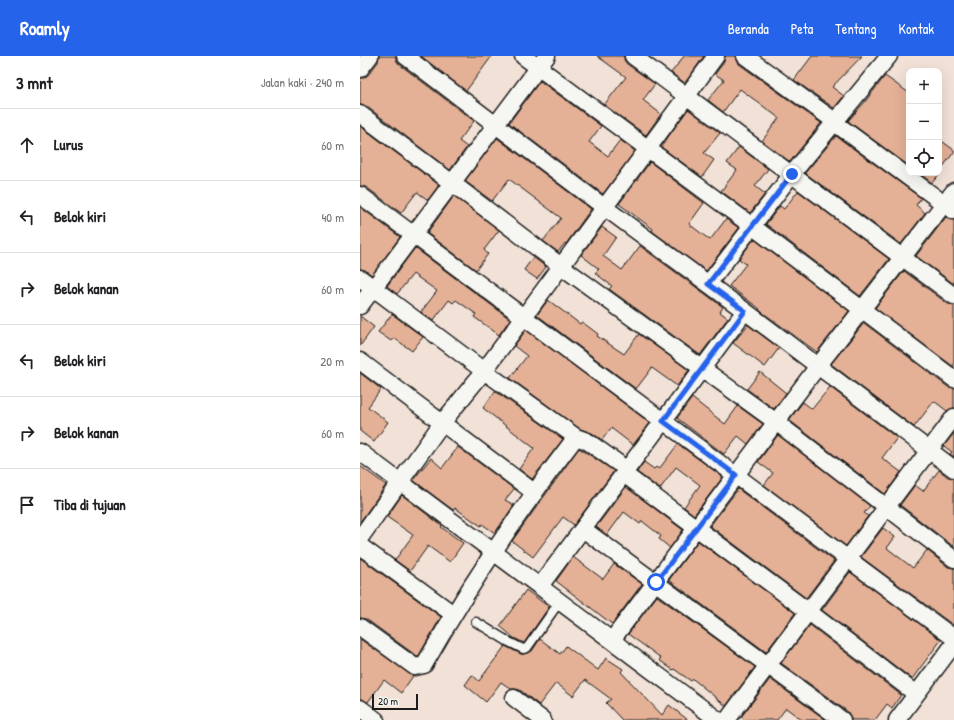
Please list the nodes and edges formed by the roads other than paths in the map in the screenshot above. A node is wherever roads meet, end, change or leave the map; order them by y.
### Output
1 (370, 56) edge
2 (405, 56) edge
3 (523, 56) edge
4 (633, 56) edge
5 (716, 56) edge
6 (745, 56) edge
7 (889, 56) edge
8 (543, 62) edge
9 (360, 69) edge
10 (686, 96) junction
11 (360, 114) edge
12 (836, 122) junction
13 (496, 124) junction
14 (647, 149) junction
15 (792, 174) junction
16 (452, 182) junction
17 (360, 195) edge
18 (951, 202) edge
19 (604, 207) junction
20 (752, 226) junction
21 (413, 234) junction
22 (903, 257) junction
23 (561, 266) junction
24 (360, 278) edge
25 (708, 284) junction
26 (374, 288) junction
27 (954, 296) edge
28 (360, 306) edge
29 (862, 309) junction
30 (745, 311) junction
31 (524, 317) junction
32 (360, 361) edge
33 (818, 366) junction
34 (703, 368) junction
35 (484, 371) junction
36 (954, 379) edge
37 (954, 417) edge
38 (663, 421) junction
39 (776, 422) junction
40 (442, 423) junction
41 (576, 437) junction
42 (930, 450) junction
43 (360, 452) edge
44 (621, 468) junction
45 (954, 469) edge
46 (736, 475) junction
47 (400, 481) junction
48 (535, 492) junction
49 (887, 507) junction
50 (583, 528) junction
51 (696, 528) junction
52 (360, 538) edge
53 (360, 546) edge
54 (493, 552) junction
55 (848, 559) junction
56 (954, 559) edge
57 (656, 582) junction
58 (540, 586) junction
59 (560, 601) junction
60 (809, 612) junction
61 (453, 614) junction
62 (476, 622) dead end
63 (360, 627) edge
64 (954, 638) edge
65 (612, 640) junction
66 (954, 644) edge
67 (769, 665) junction
68 (916, 694) junction
69 (514, 698) dead end
70 (360, 708) edge
71 (376, 720) edge
72 (544, 720) edge
73 (718, 720) edge
74 (727, 720) edge
75 (842, 720) edge
76 (897, 720) edge

1 - 9 street
2 - 13 street
3 - 8 street
4 - 10 street
5 - 10 street
6 - 12 street
7 - 12 street
8 - 13 street
8 - 14 street
10 - 14 street
10 - 15 street
11 - 16 street
12 - 15 street
12 - 18 street
13 - 16 street
13 - 19 street
14 - 19 street
14 - 20 street
15 - 20 street
15 - 22 street
16 - 21 street
16 - 23 street
17 - 21 street
18 - 22 street
19 - 23 street
19 - 25 street
20 - 25 street
20 - 29 street
21 - 26 street
21 - 31 street
22 - 27 street
22 - 29 street
23 - 31 street
23 - 34 street
24 - 26 street
25 - 30 street
26 - 28 street
26 - 35 street
29 - 33 street
29 - 36 street
30 - 33 street
30 - 34 street
31 - 35 street
31 - 38 street
32 - 40 street
33 - 39 street
33 - 42 street
34 - 38 street
34 - 39 street
35 - 40 street
35 - 41 street
37 - 42 street
38 - 44 street
38 - 46 street
39 - 46 street
39 - 49 street
40 - 47 street
40 - 48 street
41 - 44 street
41 - 48 street
42 - 45 street
42 - 49 street
43 - 47 street
44 - 50 street
44 - 51 street
46 - 51 street
46 - 55 street
47 - 52 street
47 - 54 street
48 - 54 street
49 - 55 street
49 - 56 street
50 - 57 street
50 - 58 street
51 - 57 street
51 - 60 street
53 - 61 street
54 - 58 street
54 - 61 street
55 - 60 street
55 - 64 street
57 - 65 street
57 - 67 street
58 - 59 street
59 - 62 lane
59 - 65 street
60 - 67 street
60 - 68 street
61 - 63 street
65 - 73 street
66 - 68 street
67 - 74 street
67 - 75 street
68 - 76 street
69 - 72 street
70 - 71 street

